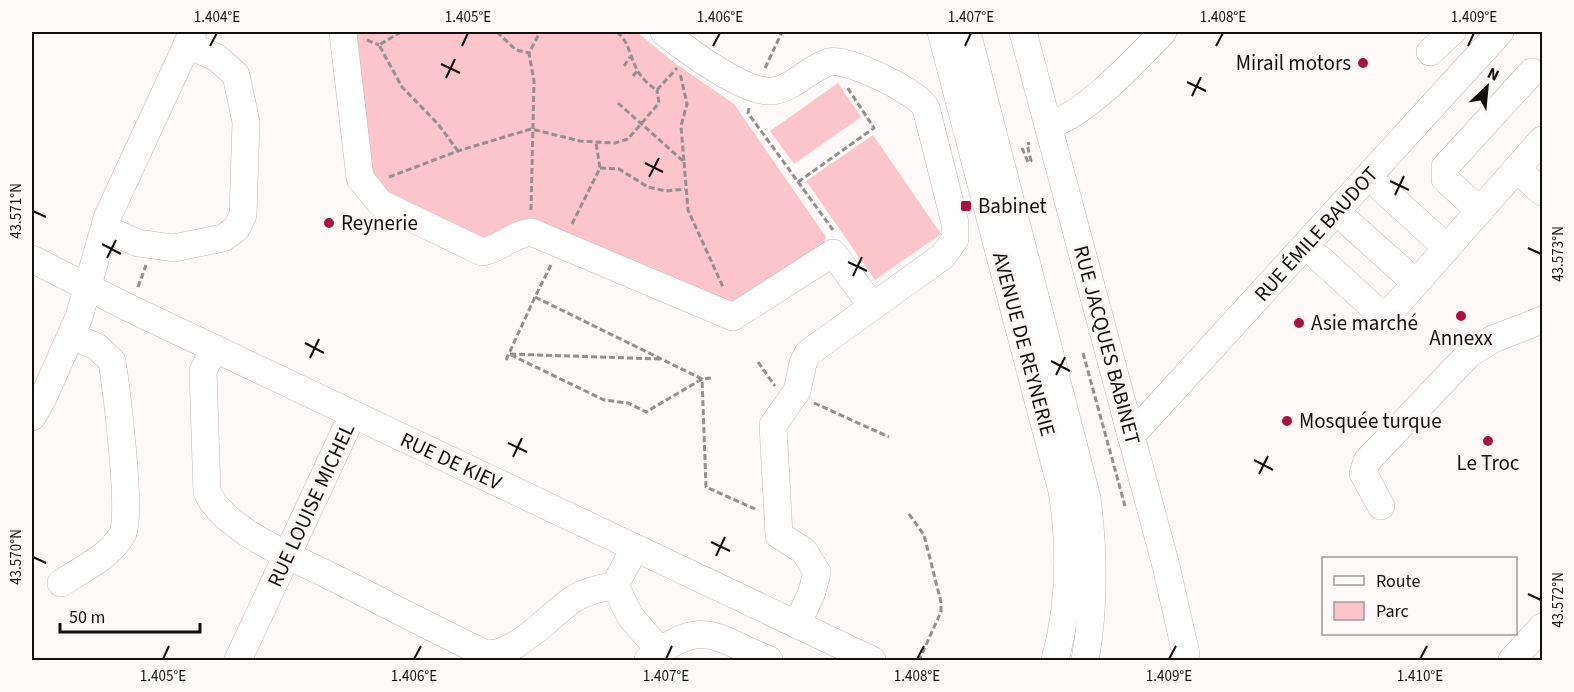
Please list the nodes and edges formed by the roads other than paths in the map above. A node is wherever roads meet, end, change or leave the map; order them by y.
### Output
1 (663, 32) edge
2 (941, 32) edge
3 (967, 32) edge
4 (1023, 32) edge
5 (1163, 32) edge
6 (1452, 32) edge
7 (1500, 32) edge
8 (343, 33) edge
9 (190, 38) edge
10 (1430, 52) dead end
11 (1532, 72) dead end
12 (1036, 136) junction
13 (1542, 140) edge
14 (1517, 169) junction
15 (1382, 189) dead end
16 (1542, 192) edge
17 (1480, 211) junction
18 (1350, 224) dead end
19 (106, 229) junction
20 (1447, 248) junction
21 (1319, 258) dead end
22 (32, 259) edge
23 (1416, 283) junction
24 (88, 287) junction
25 (872, 306) junction
26 (1542, 320) edge
27 (72, 336) junction
28 (214, 348) junction
29 (353, 414) junction
30 (32, 417) edge
31 (1131, 436) junction
32 (1381, 506) dead end
33 (635, 548) junction
34 (288, 556) junction
35 (61, 583) dead end
36 (615, 585) junction
37 (797, 625) junction
38 (1542, 627) edge
39 (654, 656) edge
40 (238, 660) edge
41 (769, 660) edge
42 (872, 660) edge
43 (1055, 660) edge
44 (1085, 660) edge
45 (1185, 660) edge
46 (1512, 660) edge

1 - 25 street
2 - 43 street, AVENUE DE REYNERIE
3 - 44 street, AVENUE DE REYNERIE
4 - 12 street, RUE JACQUES BABINET
5 - 12 street
6 - 10 street
7 - 31 street, RUE ÉMILE BAUDOT
8 - 25 street
9 - 19 street
9 - 19 street
11 - 17 street
12 - 31 street, RUE JACQUES BABINET
13 - 14 street
14 - 16 street
14 - 17 street
15 - 20 street
17 - 20 street
18 - 23 street
19 - 24 street
20 - 23 street
21 - 23 street
22 - 24 street, RUE DE KIEV
24 - 27 street
24 - 28 street, RUE DE KIEV
25 - 37 street
26 - 32 street
27 - 30 street
27 - 35 street
28 - 29 street, RUE DE KIEV
28 - 34 street
29 - 33 street, RUE DE KIEV
29 - 34 street, RUE LOUISE MICHEL
31 - 45 street, RUE JACQUES BABINET
33 - 36 street
33 - 37 street, RUE DE KIEV
34 - 36 street
34 - 40 street, RUE LOUISE MICHEL
36 - 39 street
37 - 42 street, RUE DE KIEV
38 - 46 street
39 - 41 street

